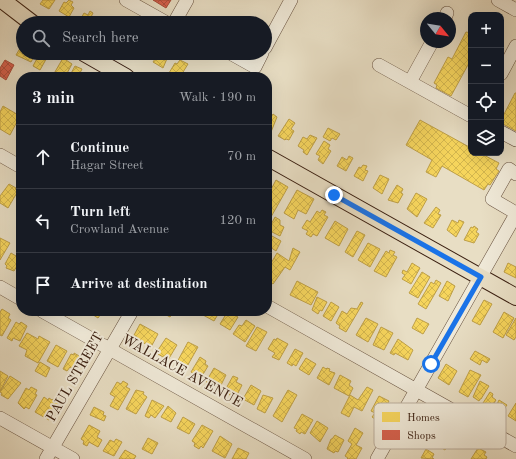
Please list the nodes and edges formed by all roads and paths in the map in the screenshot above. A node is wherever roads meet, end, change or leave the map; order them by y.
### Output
1 (2, 0) edge
2 (126, 0) edge
3 (187, 0) edge
4 (291, 0) edge
5 (498, 0) edge
6 (0, 6) edge
7 (516, 10) edge
8 (19, 16) edge
9 (23, 16) edge
10 (155, 16) edge
11 (183, 16) edge
12 (272, 35) edge
13 (516, 46) edge
14 (429, 48) edge
15 (96, 60) edge
16 (242, 60) edge
17 (258, 60) edge
18 (379, 65) dead end
19 (504, 68) edge
20 (117, 72) edge
21 (410, 82) junction
22 (468, 114) edge
23 (504, 134) edge
24 (516, 140) edge
25 (0, 155) edge
26 (272, 160) edge
27 (16, 164) edge
28 (516, 174) edge
29 (516, 214) edge
30 (481, 277) junction
31 (0, 287) edge
32 (16, 296) edge
33 (516, 297) edge
34 (272, 309) edge
35 (51, 316) edge
36 (129, 316) edge
37 (110, 349) junction
38 (416, 389) junction
39 (408, 403) edge
40 (441, 403) edge
41 (0, 418) edge
42 (506, 440) edge
43 (516, 446) edge
44 (52, 447) junction
45 (383, 449) edge
46 (46, 459) edge
47 (73, 459) edge
48 (305, 459) edge
49 (377, 459) edge

1 - 9 main road
2 - 10 street
3 - 11 street
4 - 12 street
5 - 7 street
6 - 8 main road
13 - 19 street
14 - 21 street
15 - 20 main road
16 - 17 street
18 - 21 street
21 - 22 street
23 - 24 street
25 - 27 street
26 - 30 main road
28 - 29 street
29 - 30 street
30 - 33 main road
30 - 38 street
31 - 32 street
34 - 38 street
35 - 37 street, WALLACE AVENUE
36 - 37 street, PAUL STREET
37 - 44 street, PAUL STREET
37 - 48 street, WALLACE AVENUE
38 - 39 street
38 - 40 street
41 - 44 street
42 - 43 street
44 - 46 street, PAUL STREET
44 - 47 street
45 - 49 street

